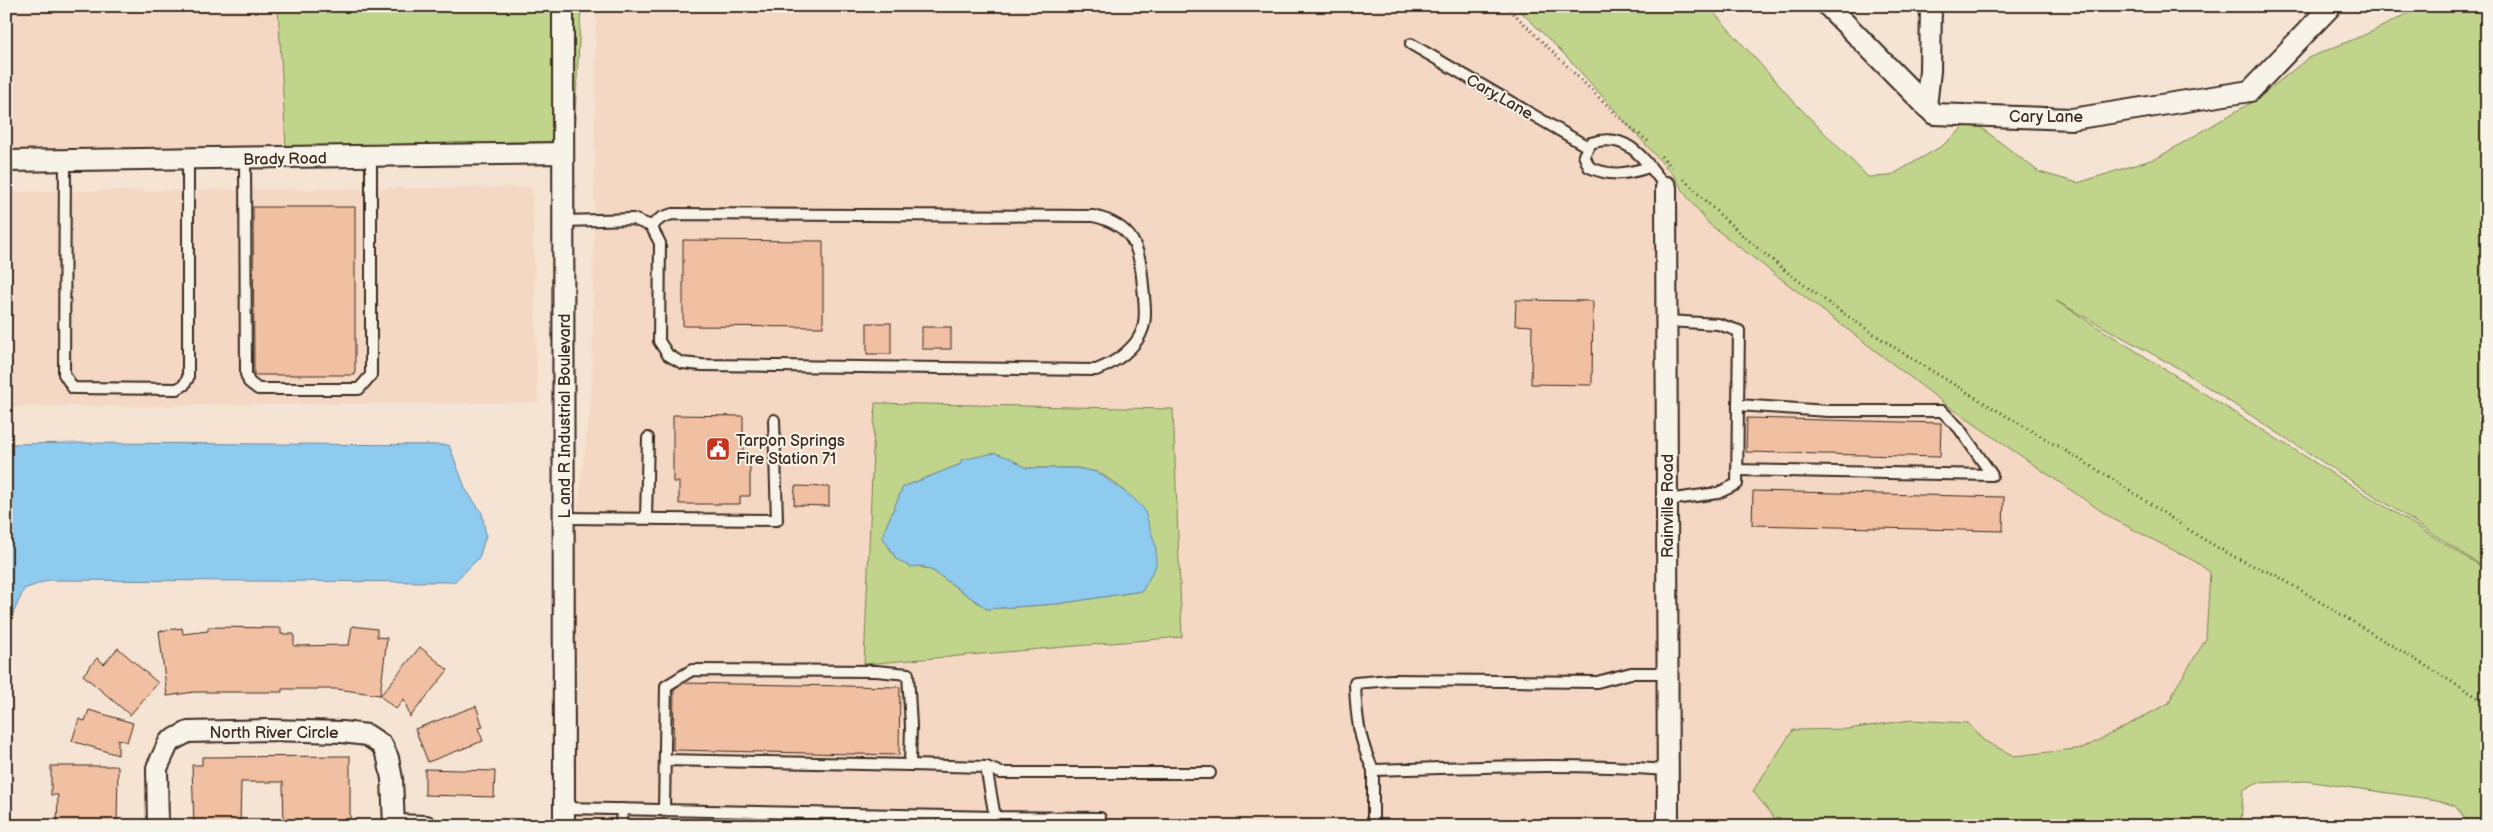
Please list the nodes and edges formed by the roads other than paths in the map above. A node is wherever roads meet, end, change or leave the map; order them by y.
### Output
1 (563, 6) edge
2 (1828, 6) edge
3 (1931, 6) edge
4 (2331, 6) edge
5 (1411, 44) dead end
6 (1926, 107) junction
7 (1588, 147) junction
8 (563, 153) junction
9 (371, 156) junction
10 (245, 158) junction
11 (188, 159) junction
12 (64, 161) junction
13 (6, 162) edge
14 (1650, 167) junction
15 (1675, 179) joint
16 (564, 220) junction
17 (651, 226) junction
18 (1667, 321) junction
19 (1738, 405) junction
20 (774, 420) dead end
21 (648, 438) dead end
22 (1737, 470) junction
23 (1667, 500) junction
24 (564, 518) junction
25 (646, 518) junction
26 (1667, 673) junction
27 (665, 760) junction
28 (910, 765) junction
29 (986, 767) junction
30 (1373, 770) junction
31 (1668, 770) junction
32 (1210, 773) dead end
33 (622, 809) junction
34 (664, 811) junction
35 (564, 817) edge
36 (995, 822) edge
37 (158, 826) edge
38 (394, 826) edge
39 (426, 826) edge
40 (621, 826) edge
41 (1100, 826) edge
42 (1373, 826) edge
43 (1668, 826) edge

1 - 8 street, L and R Industrial Boulevard
2 - 6 street, Cary Lane
3 - 6 street
4 - 6 street, Cary Lane
5 - 7 lane, Cary Lane
7 - 14 lane
7 - 14 lane
8 - 9 street, Brady Road
8 - 16 street, L and R Industrial Boulevard
9 - 10 street, Brady Road
9 - 10 lane
10 - 11 street, Brady Road
11 - 12 street, Brady Road
11 - 12 lane
12 - 13 street, Brady Road
14 - 15 lane
15 - 18 street, Rainville Road
16 - 17 lane
16 - 24 street, L and R Industrial Boulevard
17 - 17 lane
18 - 19 lane
18 - 23 street, Rainville Road
19 - 22 lane
19 - 22 lane
20 - 25 lane
21 - 25 lane
22 - 23 lane
23 - 26 street, Rainville Road
24 - 25 lane
24 - 35 street, L and R Industrial Boulevard
26 - 30 lane
26 - 31 street, Rainville Road
27 - 28 lane
27 - 28 lane
27 - 34 lane
28 - 29 lane
29 - 32 lane
29 - 36 lane
30 - 31 lane
30 - 42 lane
31 - 43 street, Rainville Road
33 - 34 lane
33 - 35 lane
33 - 40 lane
34 - 36 lane
36 - 41 lane
37 - 38 street, North River Circle
38 - 39 street

